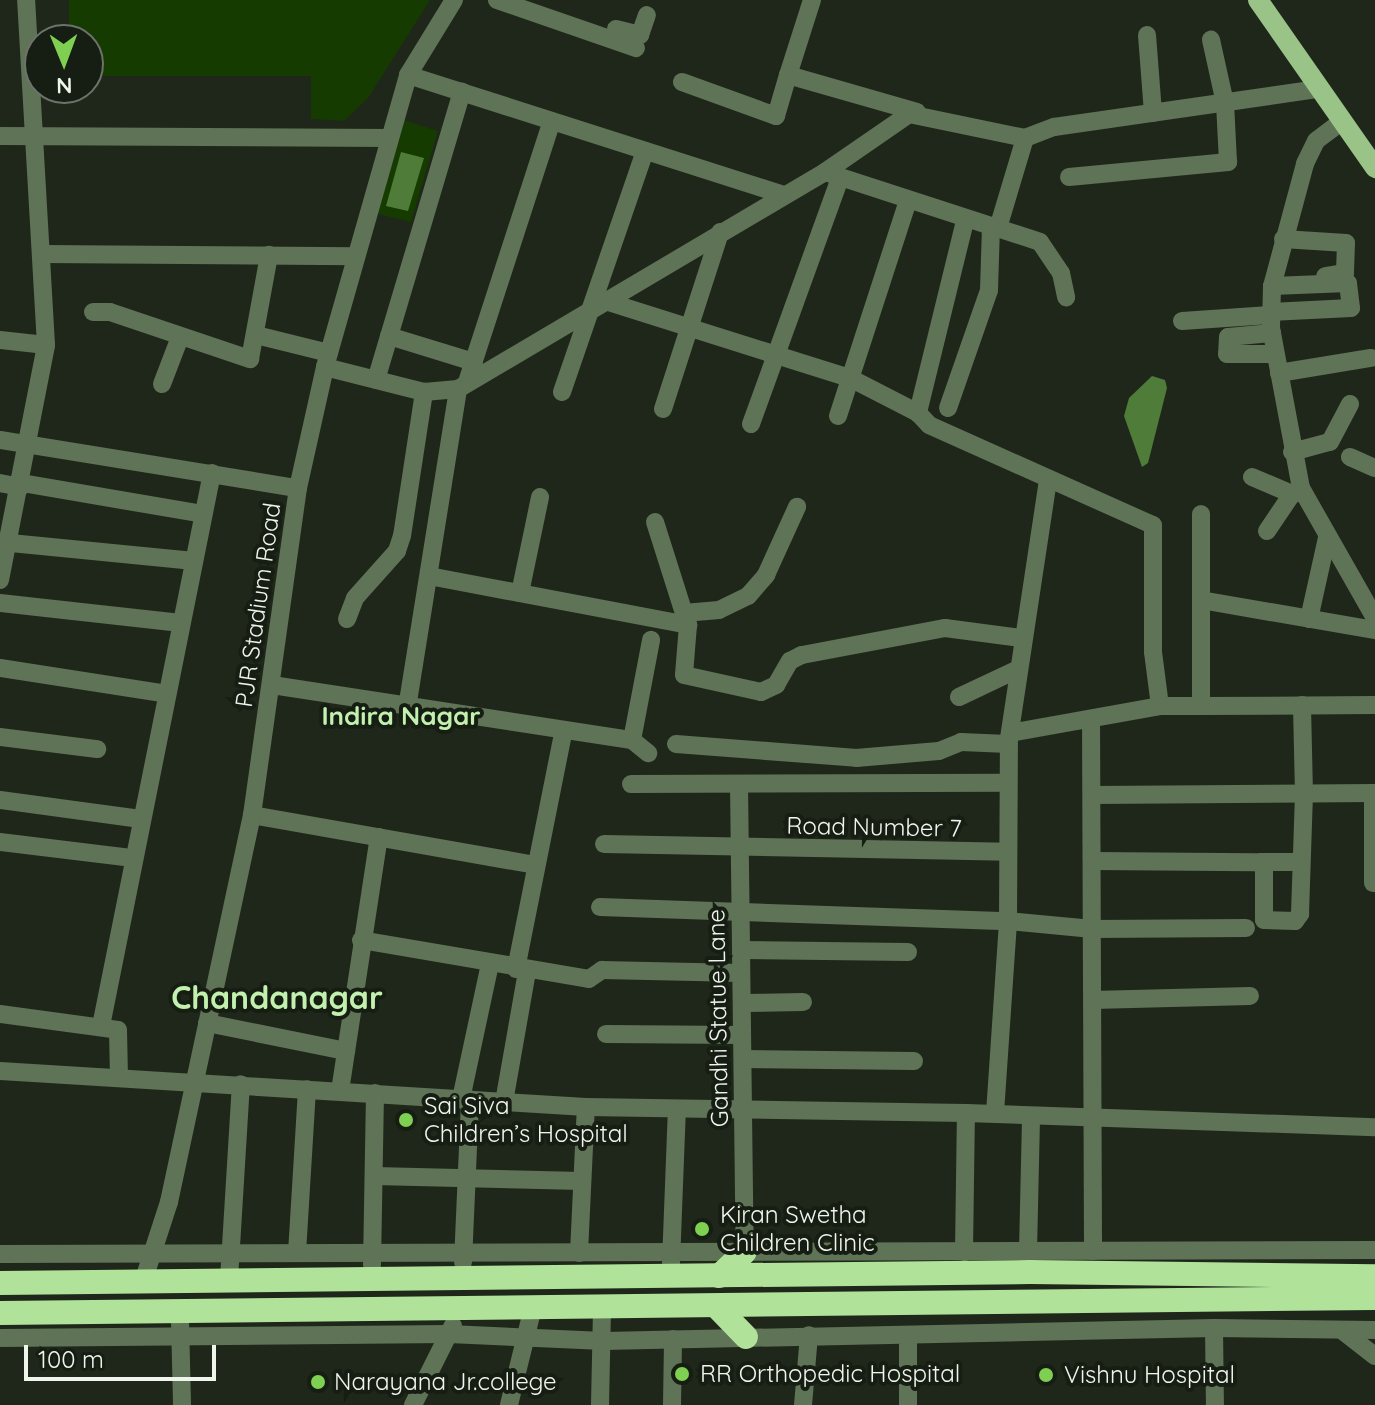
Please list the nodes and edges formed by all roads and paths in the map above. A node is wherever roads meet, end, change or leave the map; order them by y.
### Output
1 (26, 0) edge
2 (454, 0) edge
3 (497, 0) edge
4 (526, 0) edge
5 (812, 0) edge
6 (1258, 0) edge
7 (647, 15) dead end
8 (1147, 35) dead end
9 (1211, 40) dead end
10 (636, 48) dead end
11 (408, 75) junction
12 (788, 75) junction
13 (682, 82) dead end
14 (1318, 89) junction
15 (462, 92) junction
16 (1225, 103) junction
17 (917, 112) junction
18 (1153, 113) junction
19 (552, 121) junction
20 (1341, 122) junction
21 (31, 135) junction
22 (0, 136) edge
23 (388, 138) junction
24 (1025, 138) junction
25 (645, 151) junction
26 (1375, 168) edge
27 (832, 175) junction
28 (1069, 177) dead end
29 (783, 195) junction
30 (908, 201) junction
31 (965, 221) junction
32 (994, 228) junction
33 (720, 232) junction
34 (1283, 239) junction
35 (42, 254) junction
36 (269, 255) junction
37 (356, 256) junction
38 (1273, 282) junction
39 (1066, 297) dead end
40 (597, 303) junction
41 (93, 312) dead end
42 (1271, 320) junction
43 (1182, 321) dead end
44 (689, 328) junction
45 (256, 335) junction
46 (389, 336) junction
47 (180, 337) junction
48 (0, 340) edge
49 (46, 345) junction
50 (1275, 354) junction
51 (775, 357) junction
52 (1371, 358) dead end
53 (327, 360) junction
54 (1279, 373) junction
55 (467, 376) junction
56 (850, 378) junction
57 (376, 380) junction
58 (162, 384) dead end
59 (424, 392) junction
60 (562, 392) dead end
61 (1350, 404) dead end
62 (948, 408) dead end
63 (663, 409) dead end
64 (918, 413) junction
65 (838, 416) dead end
66 (751, 424) dead end
67 (0, 440) edge
68 (28, 445) junction
69 (1292, 452) junction
70 (1350, 457) dead end
71 (1375, 468) edge
72 (212, 473) junction
73 (1252, 477) dead end
74 (1048, 480) junction
75 (0, 483) edge
76 (21, 485) junction
77 (298, 488) junction
78 (1298, 493) junction
79 (540, 497) dead end
80 (797, 507) dead end
81 (203, 514) junction
82 (1201, 514) dead end
83 (655, 522) dead end
84 (1267, 531) dead end
85 (1327, 538) junction
86 (4, 542) edge
87 (194, 561) junction
88 (429, 576) junction
89 (0, 580) edge
90 (520, 593) junction
91 (1201, 600) junction
92 (0, 603) edge
93 (1375, 618) edge
94 (347, 619) dead end
95 (686, 619) junction
96 (1309, 619) junction
97 (181, 623) junction
98 (1375, 630) edge
99 (1021, 638) junction
100 (651, 640) dead end
101 (0, 668) edge
102 (1016, 670) junction
103 (272, 685) junction
104 (167, 694) junction
105 (959, 697) dead end
106 (1302, 705) junction
107 (1375, 705) edge
108 (1160, 706) junction
109 (1201, 706) junction
110 (407, 708) junction
111 (1091, 720) junction
112 (563, 734) junction
113 (0, 737) edge
114 (1009, 739) junction
115 (632, 740) junction
116 (676, 744) dead end
117 (97, 749) dead end
118 (648, 753) dead end
119 (1007, 783) junction
120 (631, 784) dead end
121 (739, 784) junction
122 (1374, 793) edge
123 (1304, 794) junction
124 (1093, 795) junction
125 (0, 800) edge
126 (252, 815) junction
127 (141, 819) junction
128 (379, 837) junction
129 (0, 842) edge
130 (604, 844) dead end
131 (740, 849) junction
132 (1007, 852) junction
133 (133, 858) junction
134 (1093, 861) junction
135 (1259, 862) junction
136 (1301, 862) junction
137 (536, 865) junction
138 (1373, 883) dead end
139 (600, 907) dead end
140 (741, 913) junction
141 (1008, 921) junction
142 (1246, 928) dead end
143 (1093, 929) junction
144 (361, 940) junction
145 (741, 950) junction
146 (908, 952) dead end
147 (490, 964) junction
148 (521, 970) junction
149 (741, 973) junction
150 (1250, 996) dead end
151 (1093, 1000) junction
152 (803, 1002) dead end
153 (742, 1003) junction
154 (0, 1014) edge
155 (207, 1023) junction
156 (101, 1026) junction
157 (606, 1034) dead end
158 (742, 1035) junction
159 (346, 1051) junction
160 (743, 1059) junction
161 (914, 1061) dead end
162 (0, 1071) edge
163 (119, 1077) junction
164 (195, 1082) junction
165 (241, 1084) junction
166 (307, 1089) junction
167 (340, 1091) junction
168 (375, 1093) junction
169 (466, 1099) junction
170 (504, 1102) junction
171 (586, 1107) junction
172 (677, 1109) junction
173 (743, 1109) junction
174 (966, 1113) junction
175 (995, 1113) junction
176 (1031, 1116) junction
177 (1093, 1117) junction
178 (1375, 1127) edge
179 (375, 1176) junction
180 (466, 1178) junction
181 (582, 1181) junction
182 (1375, 1250) edge
183 (1028, 1251) junction
184 (1093, 1251) junction
185 (671, 1252) junction
186 (964, 1252) junction
187 (228, 1253) junction
188 (297, 1253) junction
189 (371, 1253) junction
190 (463, 1253) junction
191 (579, 1253) junction
192 (0, 1254) edge
193 (160, 1254) junction
194 (748, 1264) junction
195 (1375, 1276) edge
196 (671, 1277) junction
197 (229, 1279) junction
198 (373, 1280) junction
199 (170, 1281) junction
200 (465, 1281) junction
201 (143, 1282) junction
202 (333, 1282) junction
203 (0, 1283) edge
204 (1375, 1298) edge
205 (716, 1306) junction
206 (533, 1307) junction
207 (602, 1307) junction
208 (331, 1308) junction
209 (461, 1308) junction
210 (0, 1313) edge
211 (180, 1322) junction
212 (1214, 1328) junction
213 (1375, 1330) edge
214 (1344, 1332) junction
215 (449, 1334) junction
216 (809, 1335) junction
217 (908, 1335) junction
218 (746, 1337) junction
219 (0, 1338) edge
220 (673, 1339) junction
221 (526, 1340) junction
222 (604, 1341) junction
223 (1375, 1356) edge
224 (182, 1405) edge
225 (413, 1405) edge
226 (509, 1405) edge
227 (600, 1405) edge
228 (672, 1405) edge
229 (803, 1405) edge
230 (908, 1405) edge
231 (1215, 1405) edge

1 - 21 street
2 - 11 street, PJR Stadium Road
3 - 10 street
4 - 7 street
5 - 12 street
6 - 14 main road
8 - 18 street
9 - 16 street
11 - 15 street
11 - 23 street, PJR Stadium Road
12 - 13 street
12 - 17 street
14 - 16 street
14 - 20 main road
15 - 19 street
15 - 46 street
16 - 18 street
16 - 28 street
17 - 24 street
17 - 27 street
18 - 24 street
19 - 25 street
19 - 55 street
20 - 26 main road
20 - 34 street
21 - 22 street
21 - 23 street
21 - 35 street
23 - 37 street, PJR Stadium Road
24 - 32 street
25 - 29 street
25 - 40 street
27 - 29 street
27 - 30 street
27 - 51 street
29 - 33 street
30 - 31 street
30 - 56 street
31 - 32 street
31 - 64 street
32 - 39 street
32 - 62 street
33 - 40 street
33 - 44 street
34 - 38 street
34 - 38 street
35 - 36 street
35 - 49 street
36 - 37 street
36 - 45 street
37 - 53 street, PJR Stadium Road
38 - 42 street
38 - 42 street
40 - 44 street
40 - 55 street
40 - 60 street
41 - 47 street
42 - 43 street
42 - 50 street
42 - 50 street
44 - 51 street
44 - 63 street
45 - 47 street
45 - 53 street
46 - 55 street
46 - 57 street
47 - 58 street
48 - 49 street
49 - 68 street
50 - 54 street
51 - 56 street
51 - 66 street
52 - 54 street
53 - 57 street
53 - 77 street, PJR Stadium Road
54 - 69 street
55 - 59 street
55 - 88 street
56 - 64 street
56 - 65 street
57 - 59 street
59 - 94 street
61 - 69 street
64 - 74 street
67 - 68 street
68 - 72 street
68 - 76 street
69 - 78 street
70 - 71 street
72 - 77 street
72 - 81 street
73 - 78 street
74 - 99 street
74 - 108 street
75 - 76 street
76 - 81 street
76 - 86 street
77 - 103 street, PJR Stadium Road
78 - 84 street
78 - 85 street
79 - 90 street
80 - 95 street
81 - 87 street
82 - 91 street
83 - 95 street
85 - 93 street
85 - 96 street
86 - 87 street
86 - 89 street
87 - 97 street
88 - 90 street
88 - 110 street
90 - 95 street
91 - 96 street
91 - 109 street
92 - 97 street
95 - 99 street
96 - 98 street
97 - 104 street
99 - 102 street
100 - 115 street
101 - 104 street
102 - 105 street
102 - 114 street
103 - 110 street
103 - 126 street, PJR Stadium Road
104 - 127 street
106 - 107 street
106 - 109 street
106 - 123 street
108 - 109 street
108 - 111 street
110 - 112 street
111 - 114 street
111 - 124 street
112 - 115 street
112 - 137 street
113 - 117 street
114 - 116 street
114 - 119 street
115 - 118 street
119 - 121 street
119 - 132 street
120 - 121 street
121 - 131 street, Gandhi Statue Lane
122 - 123 street
122 - 138 street
123 - 124 street
123 - 136 street
124 - 134 street
125 - 127 street
126 - 128 street
126 - 155 street, PJR Stadium Road
127 - 133 street
128 - 137 street
128 - 144 street
129 - 133 street
130 - 131 street, Road Number 7
131 - 132 street, Road Number 7
131 - 140 street, Gandhi Statue Lane
132 - 141 street
133 - 156 street
134 - 135 street
134 - 143 street
135 - 136 street
135 - 136 street
137 - 148 street
139 - 140 street
140 - 141 street
140 - 145 street, Gandhi Statue Lane
141 - 143 street
141 - 175 street
142 - 143 street
143 - 151 street
144 - 147 street
144 - 159 street
145 - 146 street
145 - 149 street, Gandhi Statue Lane
147 - 148 street
147 - 169 street
148 - 149 street
148 - 170 street
149 - 153 street, Gandhi Statue Lane
150 - 151 street
151 - 177 street
152 - 153 street
153 - 158 street, Gandhi Statue Lane
154 - 156 street
155 - 159 street
155 - 164 street, PJR Stadium Road
156 - 163 street
157 - 158 street
158 - 160 street, Gandhi Statue Lane
159 - 167 street
160 - 161 street
160 - 173 street, Gandhi Statue Lane
162 - 163 street
163 - 164 street
164 - 165 street
164 - 193 street, PJR Stadium Road
165 - 166 street
165 - 187 street
166 - 167 street
166 - 188 street
167 - 168 street
168 - 169 street
168 - 179 street
169 - 170 street
169 - 180 street
170 - 171 street
171 - 172 street
171 - 181 street
172 - 173 street
172 - 185 street
173 - 174 street
173 - 194 street, Gandhi Statue Lane
174 - 175 street
174 - 186 street
175 - 176 street
176 - 177 street
176 - 183 street
177 - 178 street
177 - 184 street
179 - 180 street
179 - 189 street
180 - 181 street
180 - 190 street
181 - 191 street
182 - 184 street
183 - 184 street
183 - 186 street
185 - 191 street
185 - 194 street
185 - 196 street
186 - 194 street
187 - 188 street
187 - 193 street
187 - 197 street
188 - 189 street
189 - 190 street
189 - 198 street
190 - 191 street
190 - 200 street
192 - 193 street
193 - 199 street
193 - 201 street
194 - 195 highway
194 - 196 highway
196 - 200 highway
197 - 199 highway
197 - 202 highway
198 - 200 highway
198 - 202 highway
199 - 201 highway
201 - 203 highway
202 - 208 highway
204 - 205 highway
205 - 207 highway
205 - 218 highway
206 - 207 highway
206 - 209 highway
206 - 221 street
207 - 222 street
208 - 209 highway
208 - 211 highway
209 - 215 street
210 - 211 highway
211 - 215 street
211 - 219 street
211 - 224 street
212 - 214 street
212 - 217 street
212 - 231 street
213 - 214 street
214 - 223 street
215 - 221 street
215 - 225 street
216 - 217 street
216 - 218 street
216 - 229 street
217 - 230 street
218 - 220 street
220 - 222 street
220 - 228 street
221 - 222 street
221 - 226 street
222 - 227 street

